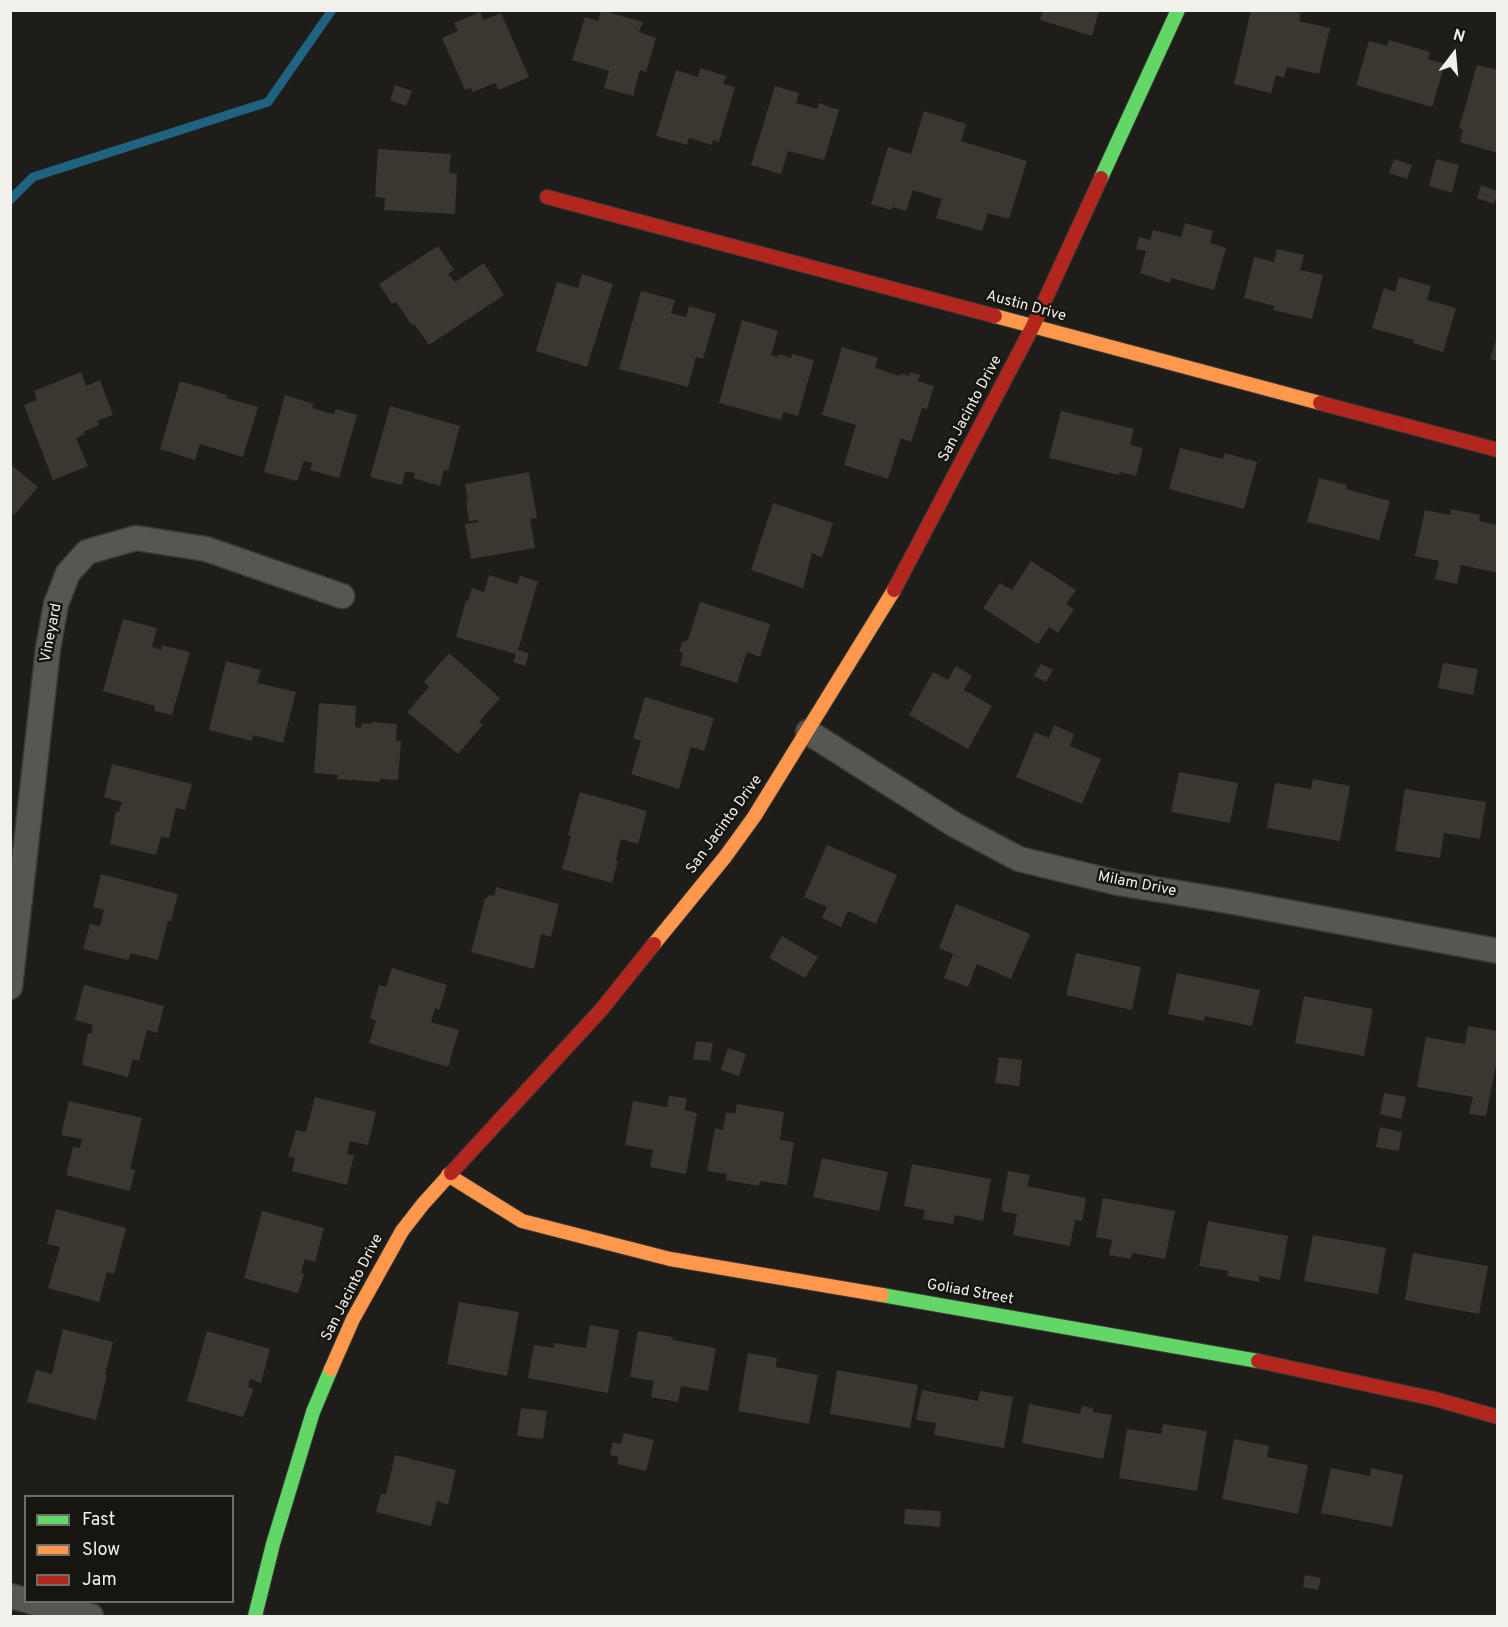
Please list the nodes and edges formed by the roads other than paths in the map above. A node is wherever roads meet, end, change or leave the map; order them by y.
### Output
1 (1178, 10) edge
2 (547, 197) dead end
3 (1033, 326) junction
4 (1497, 450) edge
5 (342, 596) dead end
6 (808, 732) junction
7 (1497, 951) edge
8 (10, 987) edge
9 (448, 1175) junction
10 (1497, 1417) edge
11 (36, 1603) edge
12 (91, 1617) edge
13 (255, 1617) edge

1 - 3 street, San Jacinto Drive
2 - 3 street, Austin Drive
3 - 4 street, Austin Drive
3 - 6 street, San Jacinto Drive
5 - 8 street, Vineyard
6 - 7 street, Milam Drive
6 - 9 street, San Jacinto Drive
9 - 10 street, Goliad Street
9 - 13 street, San Jacinto Drive
11 - 12 street

